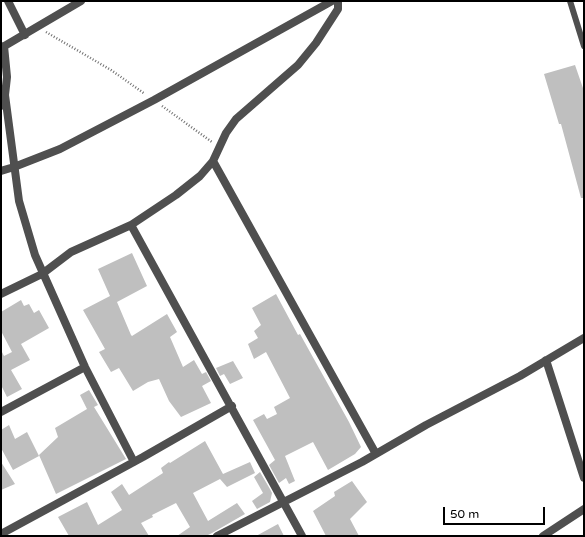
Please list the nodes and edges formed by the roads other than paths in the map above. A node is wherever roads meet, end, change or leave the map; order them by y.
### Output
1 (8, 1) edge
2 (81, 1) edge
3 (332, 1) edge
4 (338, 1) edge
5 (570, 1) edge
6 (25, 35) junction
7 (584, 46) edge
8 (3, 47) edge
9 (5, 94) junction
10 (1, 106) edge
11 (213, 161) junction
12 (14, 167) junction
13 (1, 171) edge
14 (131, 225) junction
15 (42, 274) junction
16 (1, 294) edge
17 (584, 338) edge
18 (546, 360) junction
19 (85, 367) junction
20 (232, 406) junction
21 (1, 412) edge
22 (376, 454) junction
23 (134, 462) junction
24 (584, 478) edge
25 (284, 502) junction
26 (584, 509) edge
27 (1, 534) edge
28 (217, 536) edge
29 (302, 536) edge
30 (543, 536) edge

1 - 6 street
2 - 6 street
3 - 12 street
4 - 11 street
5 - 7 lane
6 - 8 street
8 - 9 street
9 - 10 street
9 - 12 street
11 - 14 street
11 - 22 street
12 - 13 street
12 - 15 street
14 - 15 street
14 - 20 street
15 - 16 street
15 - 19 street
17 - 18 street
18 - 22 street
18 - 24 street
19 - 21 street
19 - 23 street
20 - 23 street
20 - 25 street
22 - 25 street
23 - 27 street
25 - 28 street
25 - 29 street
26 - 30 street

